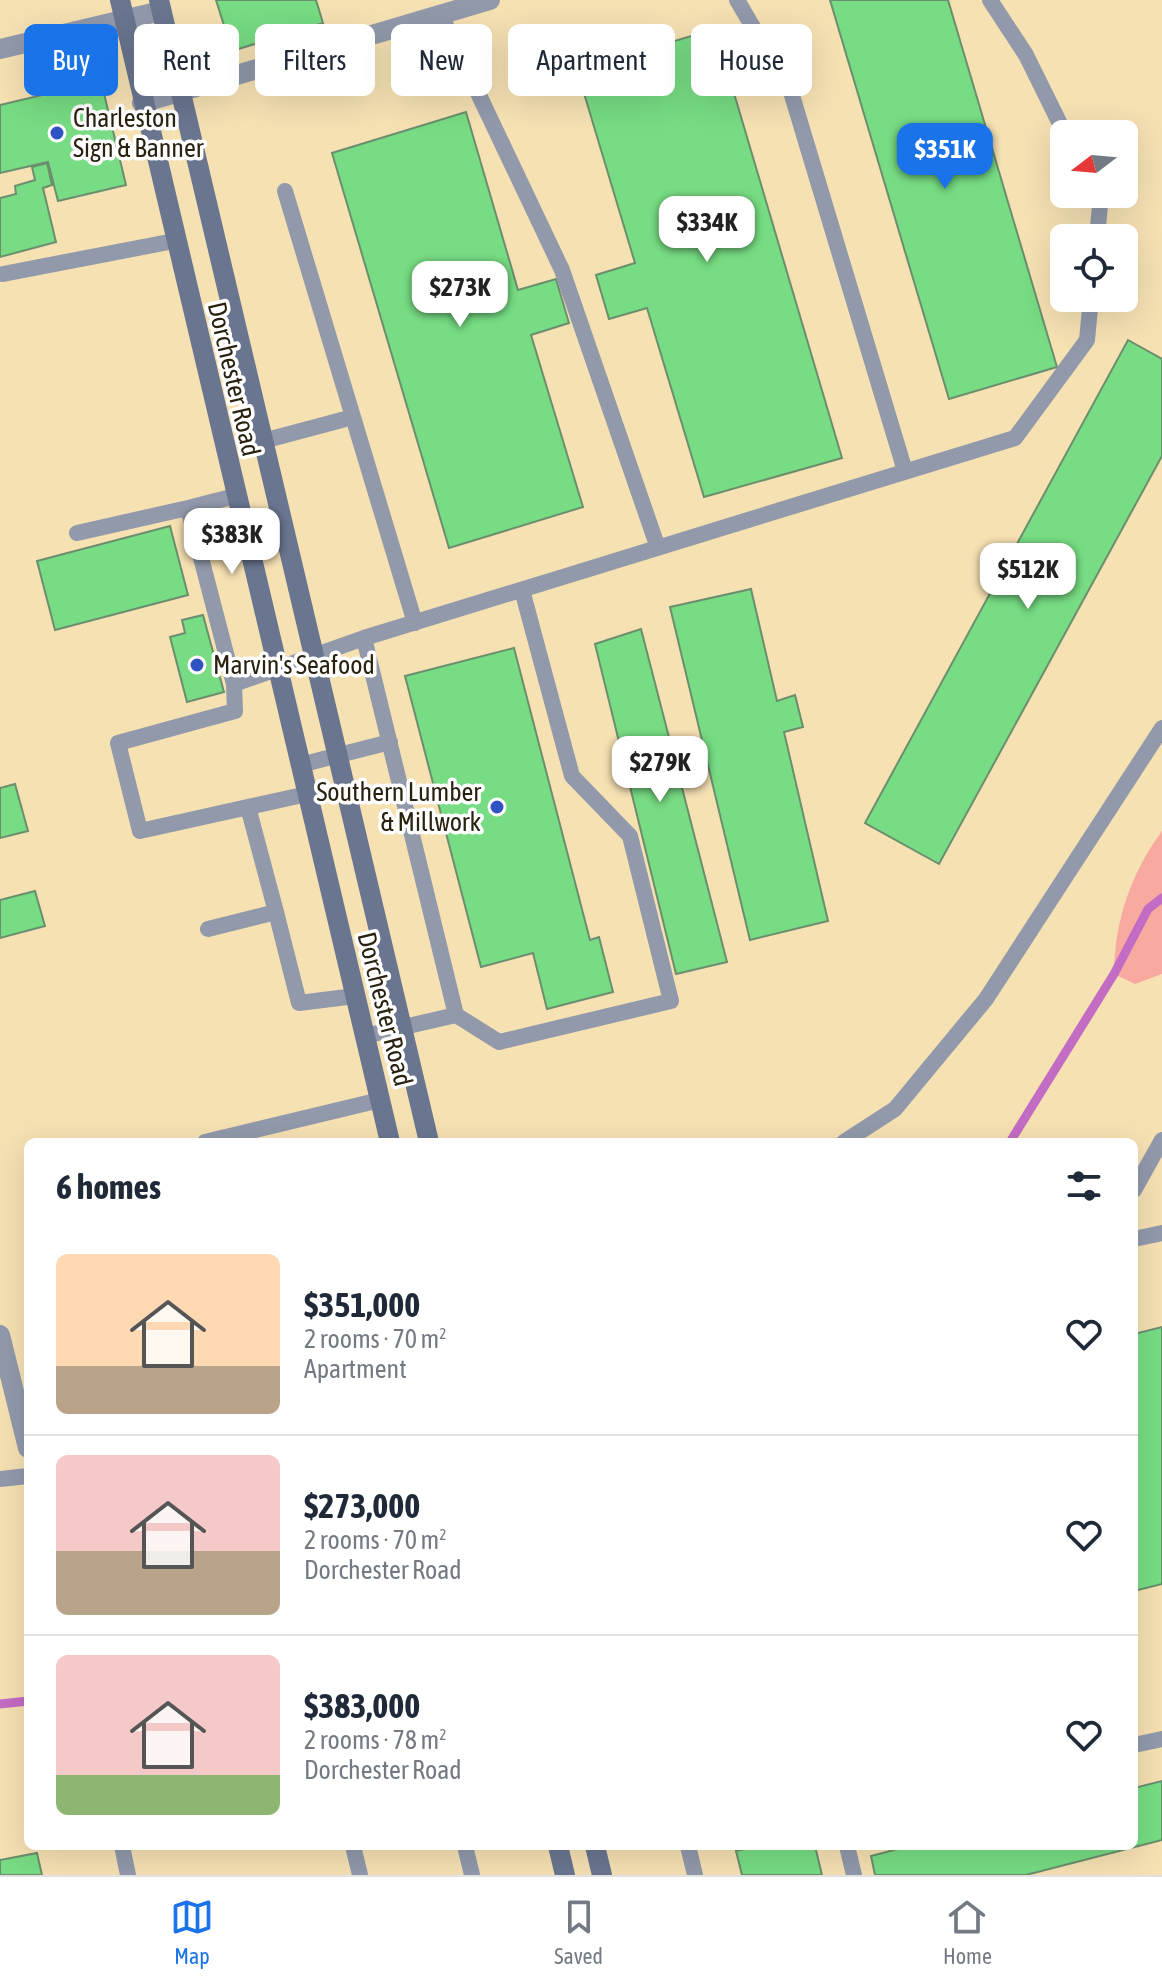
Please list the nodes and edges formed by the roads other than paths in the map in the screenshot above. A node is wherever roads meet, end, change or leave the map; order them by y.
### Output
1 (490, 0) edge
2 (737, 0) edge
3 (990, 0) edge
4 (160, 5) edge
5 (122, 9) edge
6 (441, 15) junction
7 (0, 49) edge
8 (239, 76) edge
9 (172, 96) edge
10 (181, 96) edge
11 (142, 103) junction
12 (1058, 120) edge
13 (285, 191) dead end
14 (174, 241) junction
15 (3, 274) dead end
16 (1090, 312) edge
17 (353, 417) junction
18 (263, 441) junction
19 (905, 471) junction
20 (235, 496) junction
21 (188, 508) junction
22 (77, 533) dead end
23 (658, 548) junction
24 (522, 590) junction
25 (415, 623) junction
26 (364, 638) junction
27 (314, 655) junction
28 (278, 672) junction
29 (234, 684) junction
30 (1162, 728) edge
31 (390, 742) junction
32 (338, 756) junction
33 (300, 765) junction
34 (307, 794) junction
35 (248, 807) junction
36 (276, 912) junction
37 (208, 929) dead end
38 (355, 996) junction
39 (456, 1015) junction
40 (402, 1028) junction
41 (365, 1036) junction
42 (380, 1100) junction
43 (222, 1138) edge
44 (389, 1138) edge
45 (428, 1138) edge
46 (850, 1138) edge
47 (1162, 1140) edge
48 (1138, 1183) edge
49 (1162, 1233) edge
50 (1138, 1238) edge
51 (0, 1335) edge
52 (4, 1367) edge
53 (24, 1434) edge
54 (24, 1476) edge
55 (0, 1479) edge
56 (1162, 1739) edge
57 (1138, 1744) edge
58 (123, 1850) edge
59 (354, 1850) edge
60 (466, 1850) edge
61 (559, 1850) edge
62 (596, 1850) edge
63 (689, 1850) edge
64 (848, 1850) edge
65 (128, 1875) edge
66 (360, 1875) edge
67 (472, 1875) edge
68 (565, 1875) edge
69 (602, 1875) edge
70 (695, 1875) edge
71 (854, 1875) edge

1 - 6 street
2 - 19 lane
3 - 12 lane
4 - 5 street
5 - 7 street
5 - 11 main road, Dorchester Road
6 - 8 street
6 - 23 lane
9 - 11 street
10 - 18 main road, Dorchester Road
11 - 14 main road, Dorchester Road
13 - 17 lane
14 - 15 lane
14 - 20 main road, Dorchester Road
16 - 19 lane
17 - 18 lane
17 - 25 lane
18 - 27 main road, Dorchester Road
19 - 23 lane
20 - 21 lane
20 - 28 main road, Dorchester Road
21 - 22 lane
21 - 29 lane
23 - 24 lane
24 - 25 lane
24 - 39 lane
25 - 26 lane
26 - 27 lane
26 - 31 lane
27 - 28 lane
27 - 32 main road, Dorchester Road
28 - 29 lane
28 - 33 main road, Dorchester Road
29 - 35 lane
30 - 46 lane
31 - 32 lane
31 - 39 lane
32 - 33 lane
32 - 40 main road, Dorchester Road
33 - 34 main road, Dorchester Road
34 - 35 lane
34 - 38 main road, Dorchester Road
35 - 36 lane
36 - 37 lane
36 - 38 lane
38 - 41 main road, Dorchester Road
39 - 40 lane
40 - 41 lane
40 - 45 main road, Dorchester Road
41 - 42 main road, Dorchester Road
42 - 43 lane
42 - 44 main road, Dorchester Road
47 - 48 lane
49 - 50 lane
51 - 52 street
52 - 53 street
54 - 55 lane
56 - 57 lane
58 - 65 lane
59 - 66 lane
60 - 67 lane
61 - 68 main road
62 - 69 main road
63 - 70 lane
64 - 71 lane

